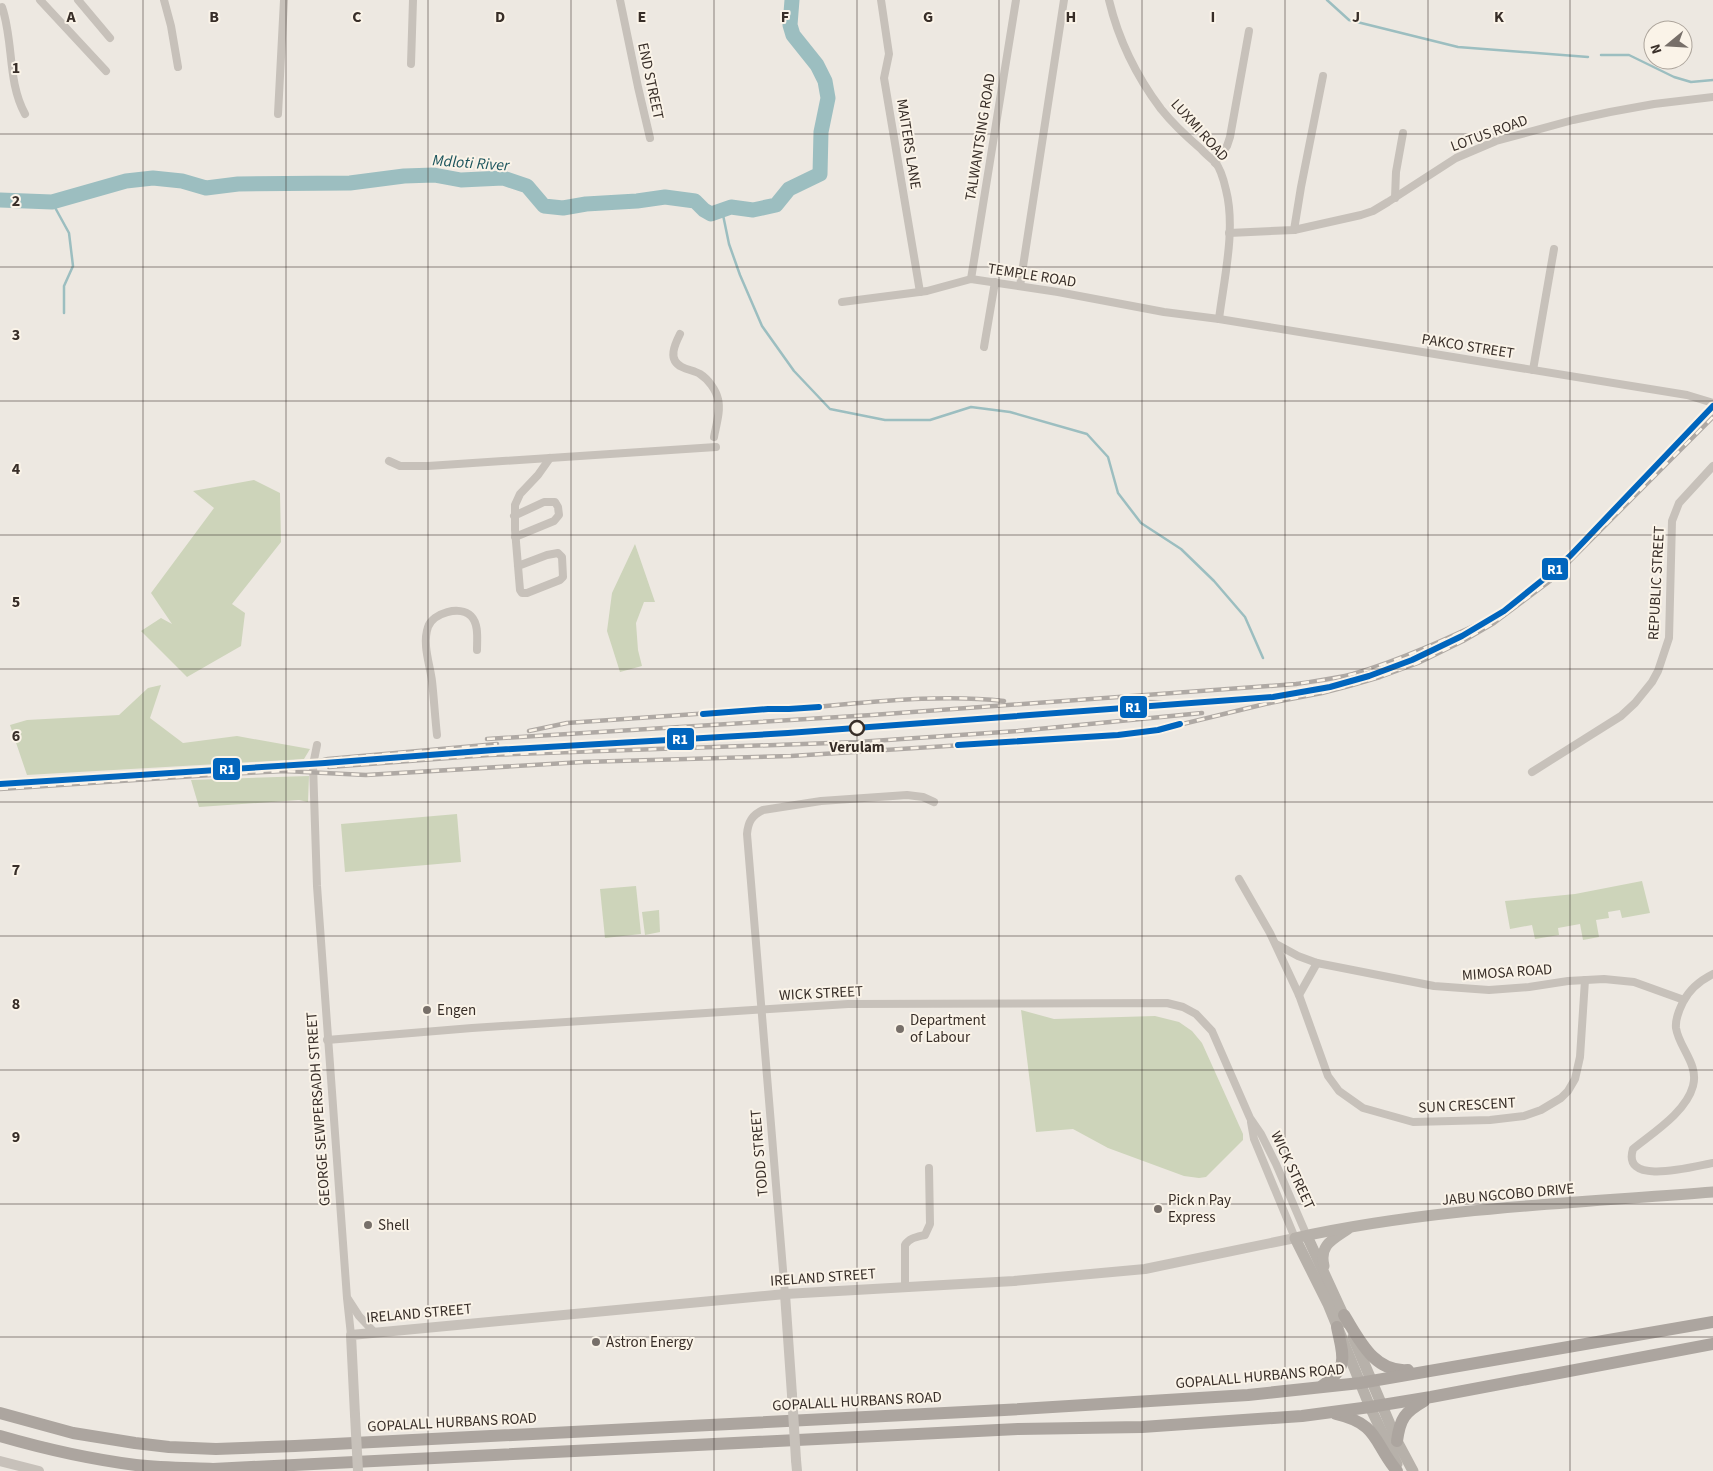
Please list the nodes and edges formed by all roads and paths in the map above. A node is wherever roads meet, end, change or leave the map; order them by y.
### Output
1 (40, 0) edge
2 (78, 0) edge
3 (164, 0) edge
4 (284, 0) edge
5 (413, 0) edge
6 (620, 0) edge
7 (882, 0) edge
8 (1016, 0) edge
9 (1064, 0) edge
10 (1109, 0) edge
11 (2, 7) dead end
12 (1249, 31) dead end
13 (110, 38) dead end
14 (411, 64) dead end
15 (178, 67) dead end
16 (106, 71) dead end
17 (1323, 76) dead end
18 (1713, 97) edge
19 (25, 114) dead end
20 (278, 114) dead end
21 (1403, 132) dead end
22 (650, 138) dead end
23 (1215, 163) junction
24 (1395, 198) junction
25 (1294, 230) junction
26 (1229, 234) junction
27 (1554, 249) dead end
28 (971, 278) junction
29 (995, 282) junction
30 (1020, 286) junction
31 (920, 292) junction
32 (842, 302) dead end
33 (1219, 319) junction
34 (680, 334) dead end
35 (984, 347) dead end
36 (1533, 370) junction
37 (1710, 402) edge
38 (714, 437) dead end
39 (716, 447) dead end
40 (550, 458) junction
41 (389, 461) dead end
42 (1713, 466) edge
43 (514, 516) junction
44 (515, 537) junction
45 (518, 566) junction
46 (477, 650) dead end
47 (437, 735) dead end
48 (317, 745) dead end
49 (1532, 772) dead end
50 (934, 802) dead end
51 (1239, 879) dead end
52 (1276, 944) junction
53 (1317, 963) junction
54 (1713, 974) edge
55 (1585, 980) junction
56 (1299, 995) junction
57 (1684, 1000) junction
58 (762, 1009) junction
59 (327, 1040) junction
60 (1250, 1118) junction
61 (1713, 1163) edge
62 (928, 1168) dead end
63 (1713, 1192) edge
64 (1354, 1226) junction
65 (1307, 1236) junction
66 (1295, 1238) junction
67 (1326, 1277) junction
68 (905, 1287) junction
69 (785, 1294) junction
70 (347, 1298) junction
71 (1344, 1315) junction
72 (1713, 1322) edge
73 (1336, 1327) junction
74 (374, 1332) junction
75 (351, 1335) junction
76 (1713, 1344) edge
77 (1456, 1366) junction
78 (1366, 1382) junction
79 (1320, 1387) junction
80 (1431, 1397) junction
81 (1376, 1406) junction
82 (1329, 1412) junction
83 (0, 1413) edge
84 (0, 1436) edge
85 (1397, 1441) junction
86 (0, 1462) edge
87 (796, 1466) edge
88 (39, 1471) edge
89 (358, 1471) edge
90 (1397, 1471) edge
91 (1401, 1471) edge
92 (1413, 1471) edge

1 - 16 street
2 - 13 street
3 - 15 street
4 - 20 street
5 - 14 street
6 - 22 street, END STREET
7 - 31 street, MAITERS LANE
8 - 28 street, TALWANTSING ROAD
9 - 30 street
10 - 23 street, LUXMI ROAD
11 - 19 street
12 - 23 street
17 - 25 street
18 - 24 street, LOTUS ROAD
21 - 24 street
23 - 26 street, LUXMI ROAD
24 - 25 street, LOTUS ROAD
25 - 26 street, LOTUS ROAD
26 - 33 street, LUXMI ROAD
27 - 36 street
28 - 29 street, TEMPLE ROAD
28 - 31 street, TEMPLE ROAD
29 - 30 street, TEMPLE ROAD
29 - 35 street
30 - 33 street, TEMPLE ROAD
31 - 32 street, TEMPLE ROAD
33 - 36 street, PAKCO STREET
34 - 38 street
36 - 37 street, PAKCO STREET
39 - 40 street
40 - 41 street
40 - 43 street
42 - 49 street, REPUBLIC STREET
43 - 44 street
43 - 44 street
44 - 45 street
45 - 45 street
46 - 47 street
48 - 59 street, GEORGE SEWPERSADH STREET
50 - 58 street, TODD STREET
51 - 52 street, SUN CRESCENT
52 - 53 street, MIMOSA ROAD
52 - 56 street, SUN CRESCENT
53 - 55 street, MIMOSA ROAD
53 - 56 street
54 - 57 street
55 - 56 street, SUN CRESCENT
55 - 57 street, MIMOSA ROAD
57 - 61 street
58 - 59 street, WICK STREET
58 - 60 street, WICK STREET
58 - 69 street, TODD STREET
59 - 70 street, GEORGE SEWPERSADH STREET
60 - 65 street, WICK STREET
60 - 66 street, WICK STREET
62 - 68 street
63 - 64 main road, JABU NGCOBO DRIVE
64 - 65 main road, JABU NGCOBO DRIVE
64 - 67 main road
65 - 66 main road, JABU NGCOBO DRIVE
65 - 67 main road
66 - 68 street, IRELAND STREET
66 - 73 main road
67 - 71 main road
68 - 69 street, IRELAND STREET
69 - 74 street, IRELAND STREET
69 - 87 street, TODD STREET, bridge
70 - 74 street
70 - 75 street, GEORGE SEWPERSADH STREET
71 - 77 main road
71 - 78 main road
72 - 77 main road, GOPALALL HURBANS ROAD
73 - 78 main road
73 - 79 main road
74 - 75 street, IRELAND STREET
75 - 89 street, GEORGE SEWPERSADH STREET, bridge
76 - 80 main road
77 - 78 main road, GOPALALL HURBANS ROAD
78 - 79 main road, GOPALALL HURBANS ROAD
78 - 81 main road
79 - 83 main road, GOPALALL HURBANS ROAD
80 - 81 main road
80 - 85 main road
81 - 82 main road
81 - 85 main road
81 - 91 main road
82 - 84 main road
82 - 90 main road
85 - 92 main road
86 - 88 street

